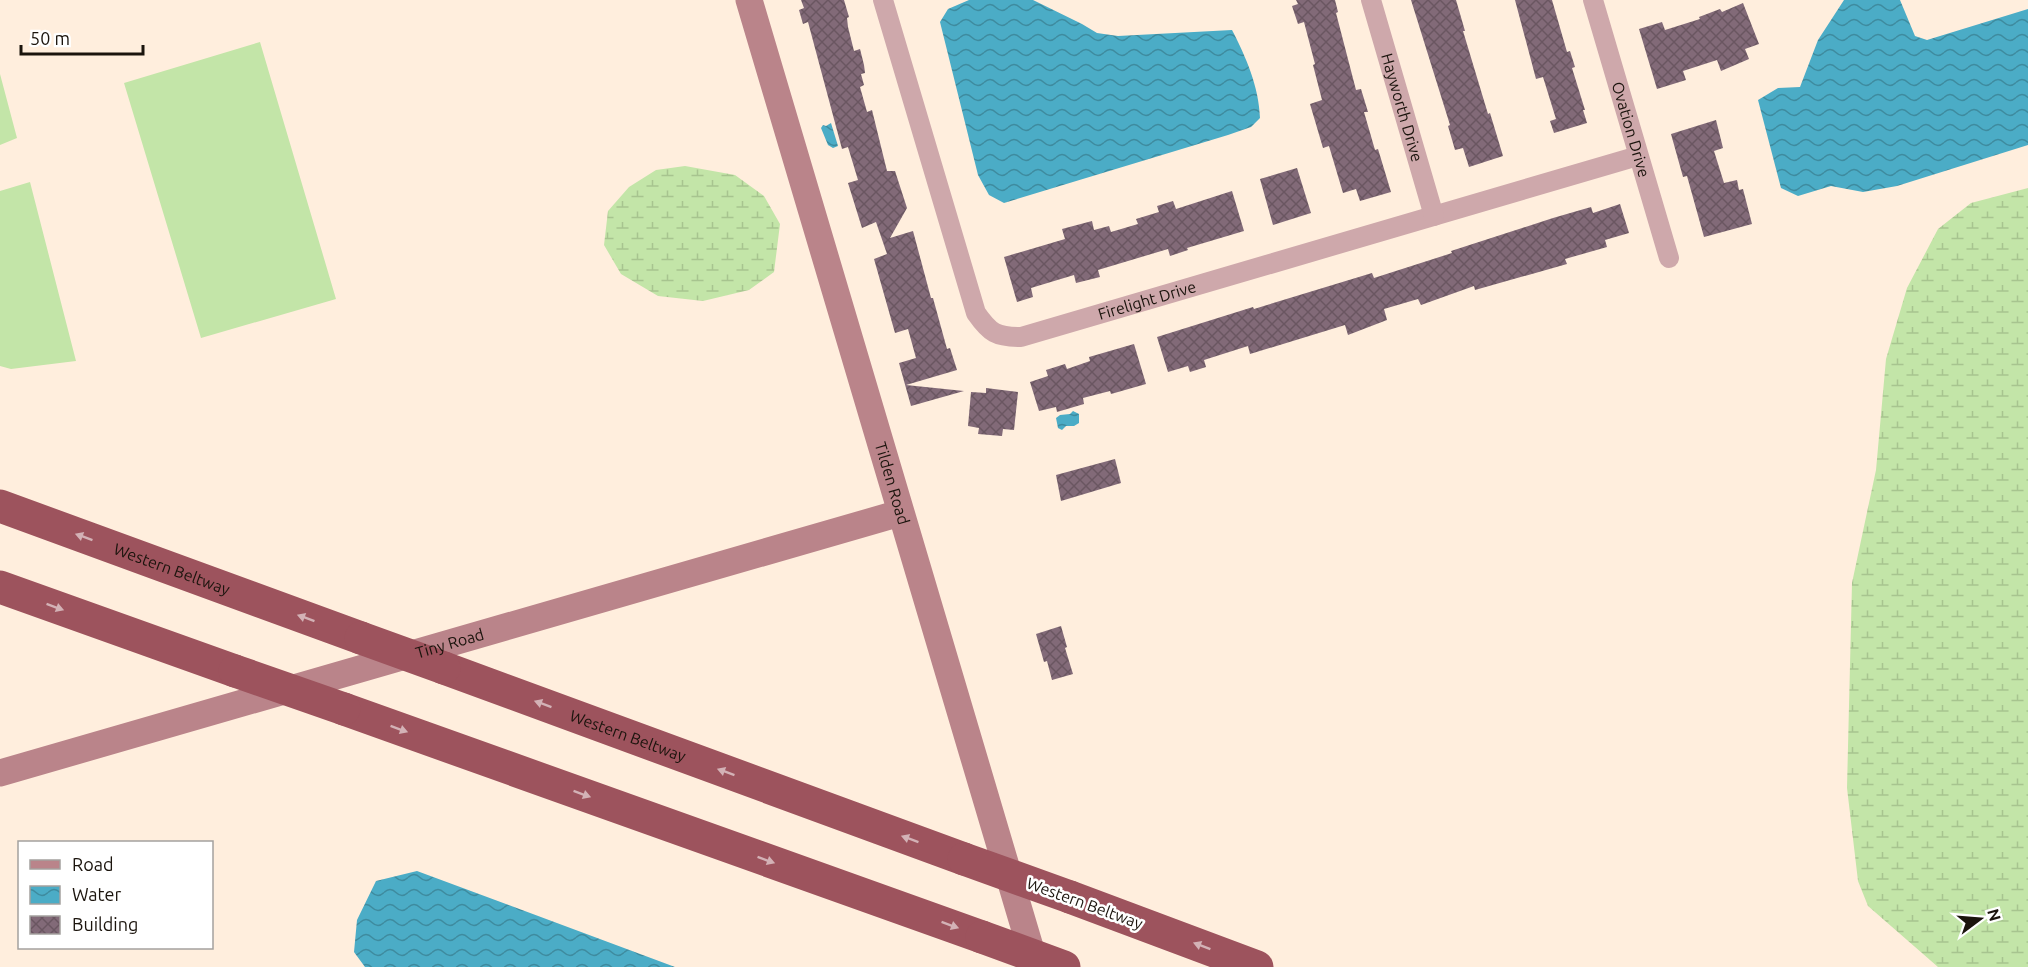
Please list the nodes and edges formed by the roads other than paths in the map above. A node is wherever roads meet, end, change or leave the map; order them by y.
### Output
1 (749, 0) edge
2 (883, 0) edge
3 (1371, 0) edge
4 (1597, 1) edge
5 (1638, 156) junction
6 (1434, 216) junction
7 (1669, 258) dead end
8 (0, 506) edge
9 (900, 513) junction
10 (0, 587) edge
11 (0, 772) edge
12 (1036, 967) edge
13 (1064, 967) edge
14 (1257, 967) edge

1 - 9 street, Tilden Road
2 - 6 street, Firelight Drive
3 - 6 street, Hayworth Drive
4 - 5 street, Ovation Drive
5 - 6 street, Firelight Drive
5 - 7 street, Ovation Drive
14 -> 8 highway, Western Beltway, bridge
9 - 11 street, Tiny Road
9 - 12 street, Tilden Road
10 -> 13 highway, bridge

